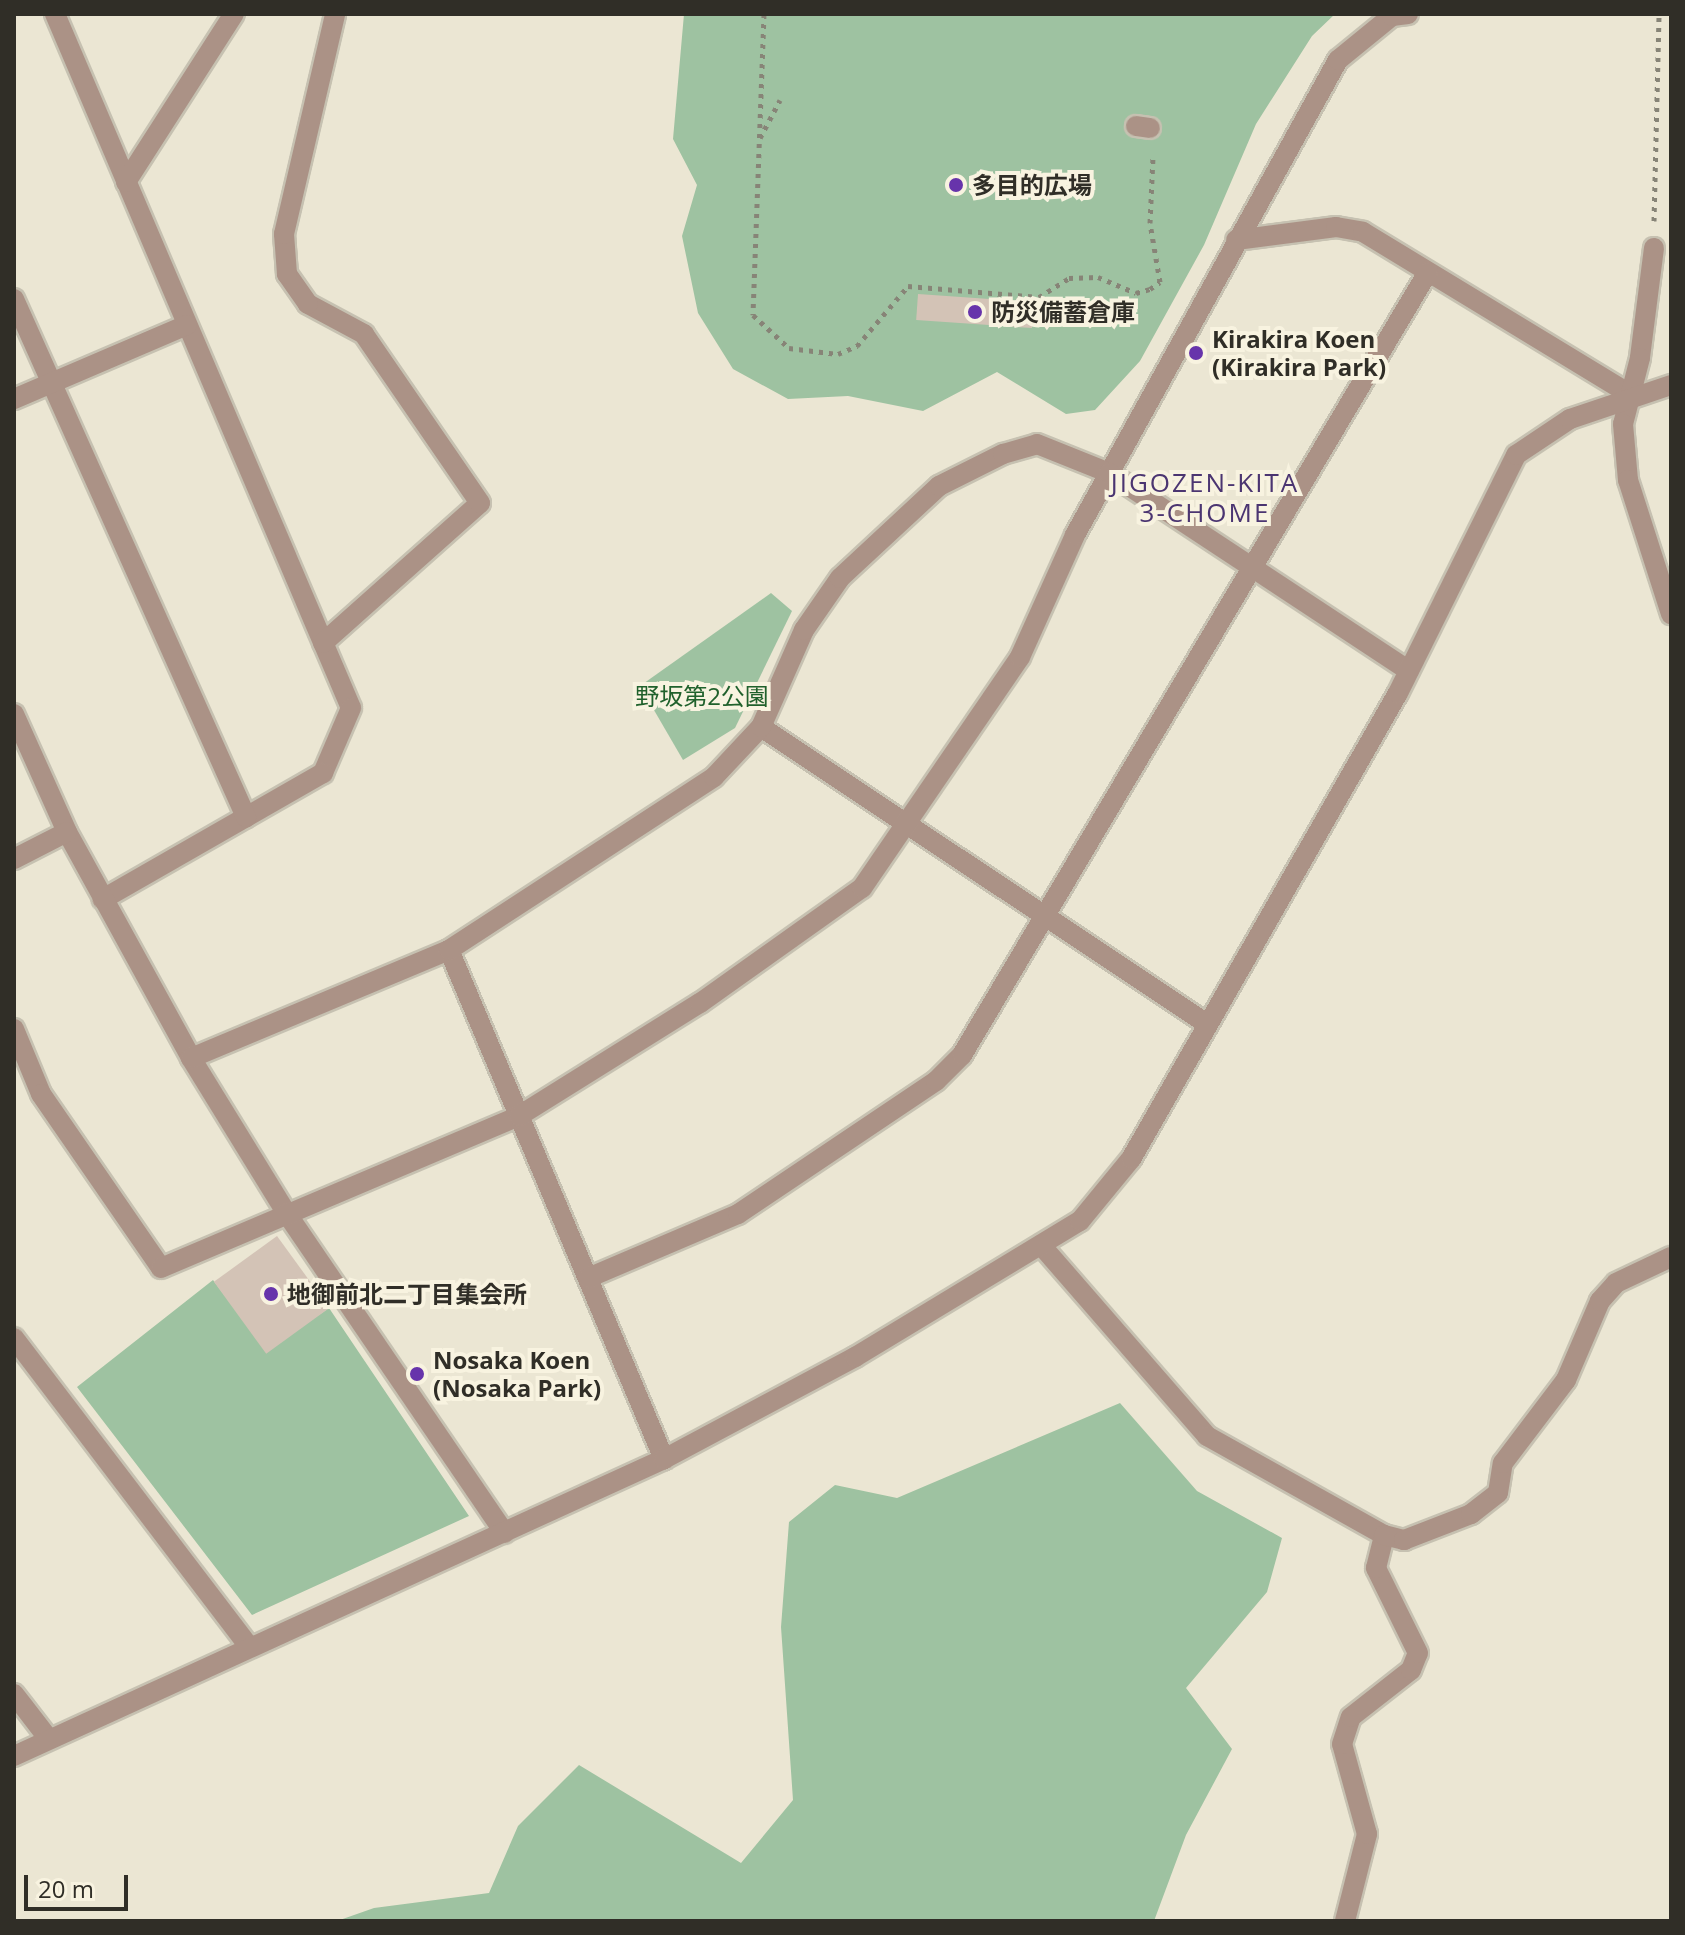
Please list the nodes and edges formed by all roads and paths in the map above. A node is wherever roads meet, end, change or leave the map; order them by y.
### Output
1 (55, 14) edge
2 (234, 14) edge
3 (335, 14) edge
4 (764, 14) edge
5 (1408, 14) edge
6 (1659, 14) edge
7 (780, 100) dead end
8 (758, 142) junction
9 (1153, 158) dead end
10 (126, 182) junction
11 (1236, 240) junction
12 (1654, 248) joint
13 (1428, 272) junction
14 (14, 299) edge
15 (187, 325) junction
16 (49, 384) junction
17 (1668, 392) edge
18 (1631, 395) junction
19 (14, 399) edge
20 (1109, 473) junction
21 (1252, 567) junction
22 (1671, 614) edge
23 (323, 643) junction
24 (1409, 671) junction
25 (14, 714) edge
26 (761, 727) junction
27 (246, 817) junction
28 (908, 826) junction
29 (67, 832) junction
30 (14, 859) edge
31 (103, 899) junction
32 (1044, 916) junction
33 (449, 950) junction
34 (1207, 1024) junction
35 (14, 1029) edge
36 (191, 1058) junction
37 (519, 1116) junction
38 (287, 1214) junction
39 (1041, 1245) junction
40 (1671, 1257) edge
41 (588, 1278) junction
42 (14, 1338) edge
43 (664, 1459) junction
44 (505, 1533) junction
45 (1384, 1535) junction
46 (249, 1647) junction
47 (14, 1694) edge
48 (48, 1738) junction
49 (14, 1756) edge
50 (1345, 1921) edge

1 - 10 street
2 - 10 street
3 - 23 street
4 - 8 path
5 - 11 street
6 - 12 path
7 - 8 path
8 - 9 path
10 - 15 street
11 - 13 street
11 - 20 street
12 - 18 street
13 - 18 street
13 - 21 street
14 - 16 street
15 - 16 street
15 - 23 street
16 - 19 street
16 - 27 street
17 - 18 street
18 - 22 street
18 - 24 street
20 - 21 street
20 - 26 street
20 - 28 street
21 - 24 street
21 - 32 street
23 - 27 street
24 - 34 street
25 - 29 street
26 - 28 street
26 - 33 street
27 - 31 street
28 - 32 street
28 - 37 street
29 - 30 street
29 - 31 street
31 - 36 street
32 - 34 street
32 - 41 street
33 - 36 street
33 - 37 street
34 - 39 street
35 - 38 street
36 - 38 street
37 - 38 street
37 - 41 street
38 - 44 street
39 - 43 street
39 - 45 street
40 - 45 street
41 - 43 street
42 - 46 street
43 - 44 street
44 - 46 street
45 - 50 street
46 - 48 street
47 - 48 street
48 - 49 street

